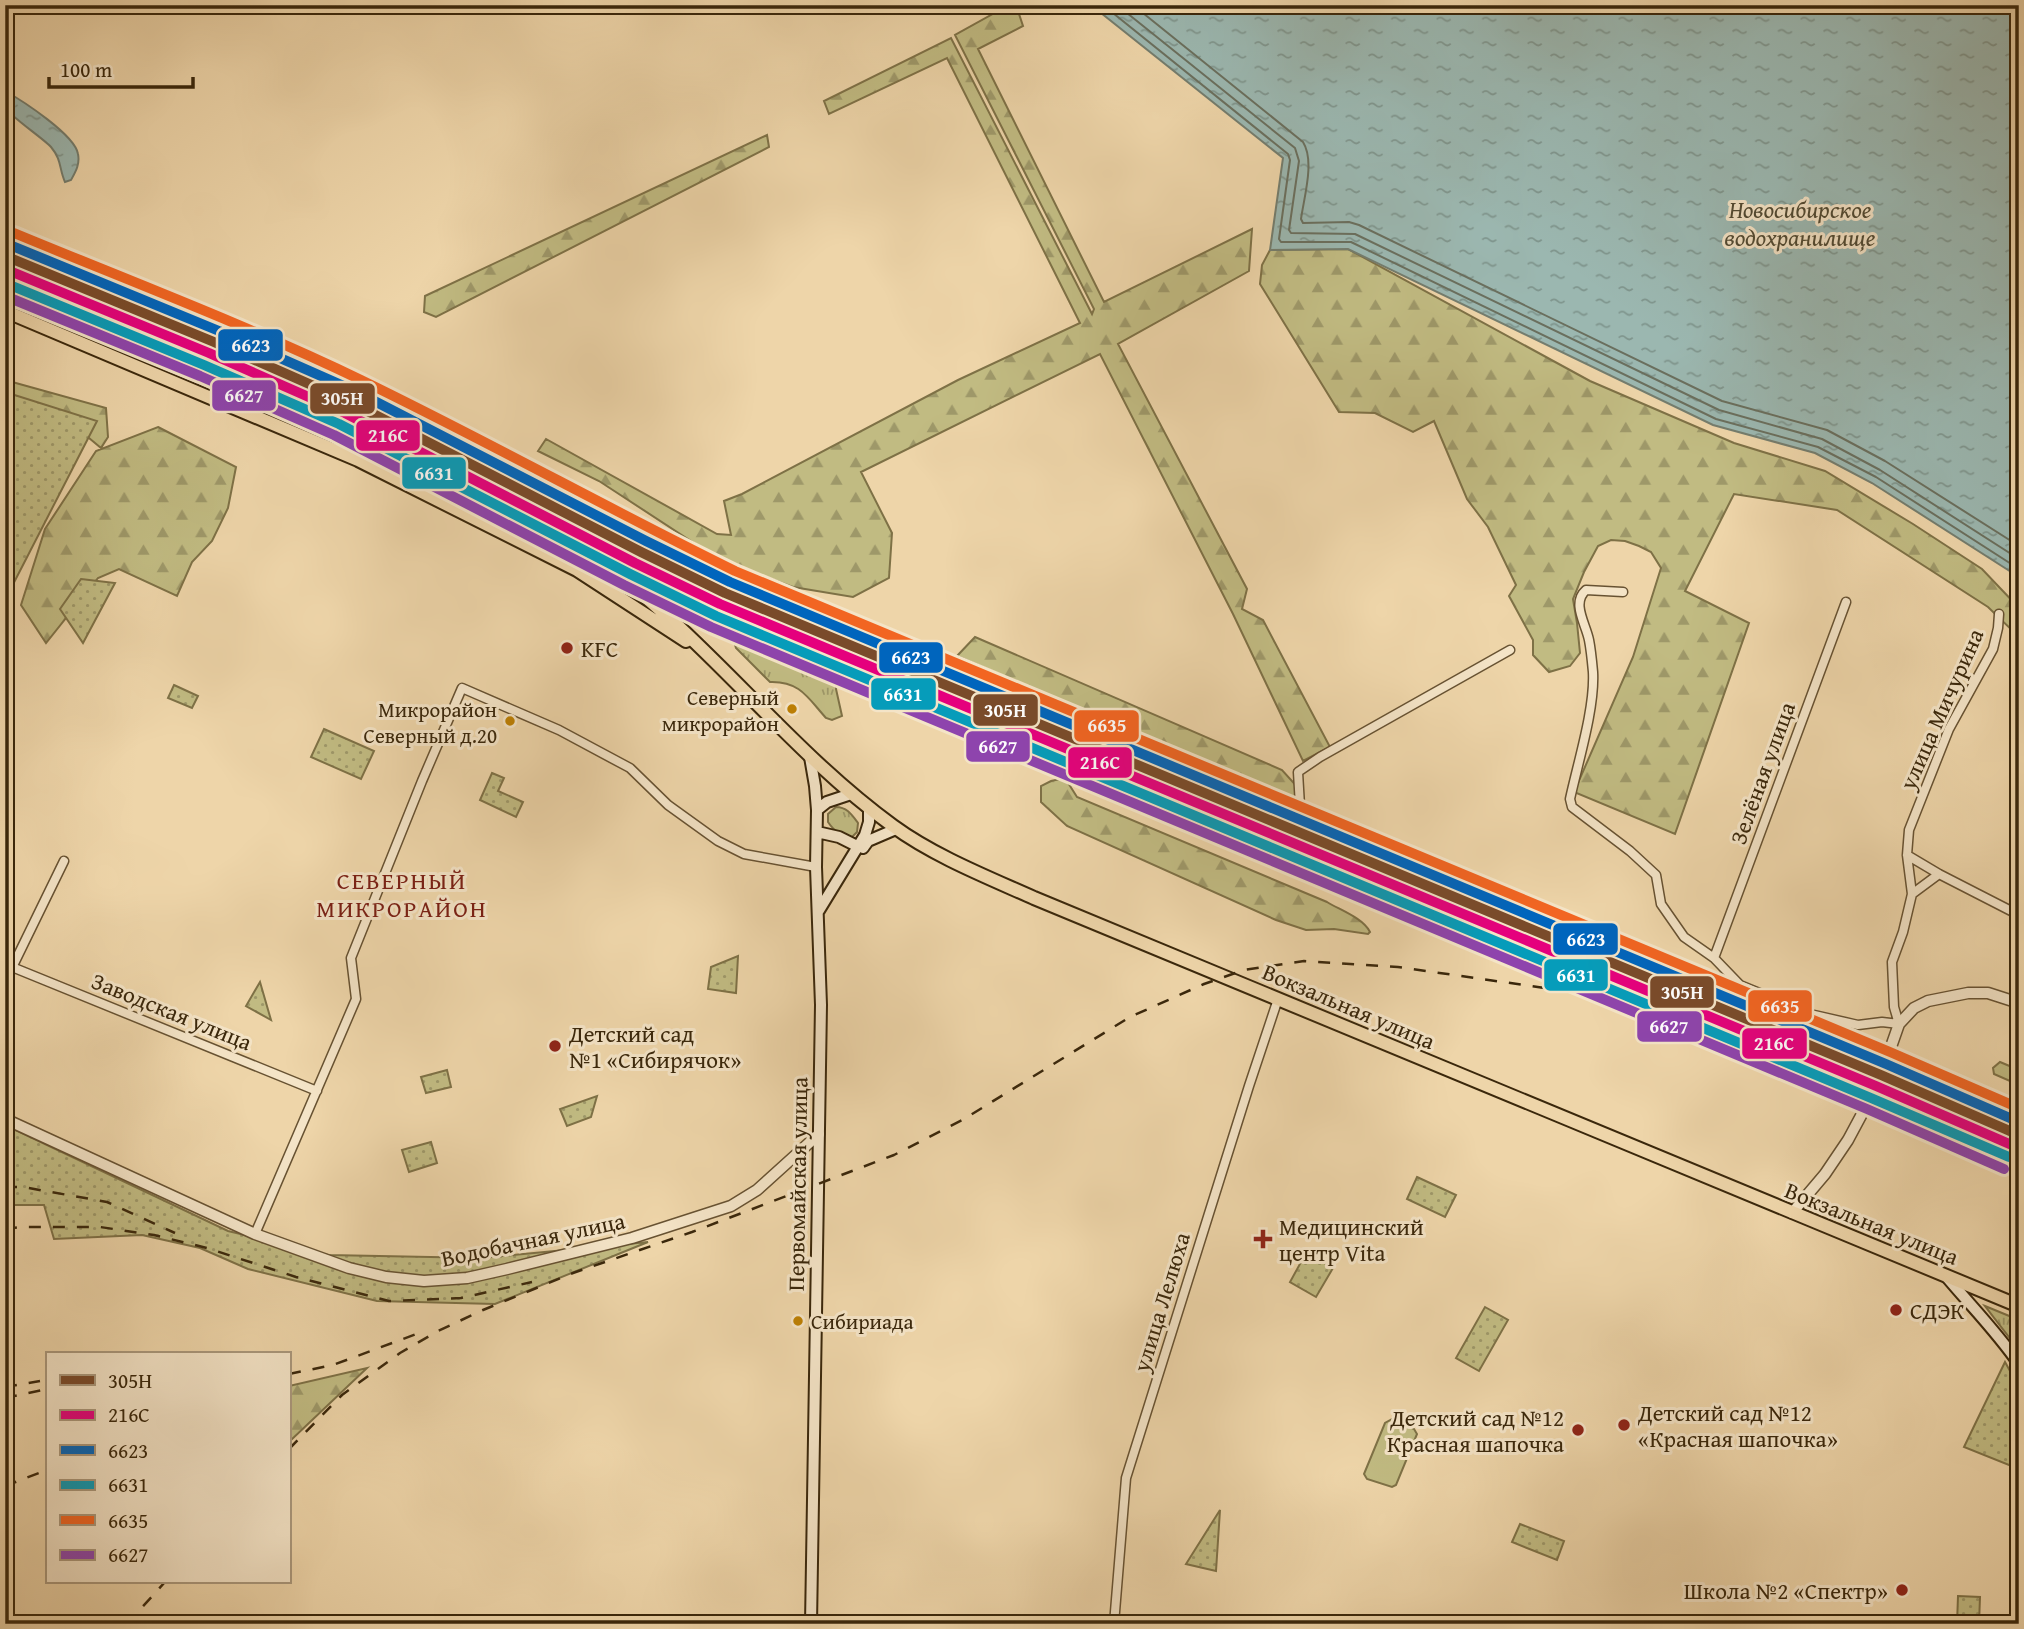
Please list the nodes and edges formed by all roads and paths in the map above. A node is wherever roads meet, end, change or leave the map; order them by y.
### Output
1 (5, 289) edge
2 (5, 311) edge
3 (1623, 592) dead end
4 (1846, 602) dead end
5 (1999, 614) dead end
6 (1510, 650) dead end
7 (715, 661) junction
8 (810, 757) junction
9 (851, 794) junction
10 (869, 808) junction
11 (817, 810) junction
12 (896, 829) junction
13 (817, 832) junction
14 (859, 847) junction
15 (1907, 855) junction
16 (64, 861) dead end
17 (816, 867) junction
18 (845, 869) junction
19 (1939, 874) junction
20 (1912, 894) junction
21 (818, 912) junction
22 (2019, 915) edge
23 (1714, 958) junction
24 (12, 967) junction
25 (5, 982) edge
26 (1740, 985) junction
27 (1278, 999) junction
28 (2019, 1003) edge
29 (1899, 1024) junction
30 (317, 1091) junction
31 (5, 1119) edge
32 (819, 1134) junction
33 (1793, 1213) junction
34 (255, 1234) junction
35 (1945, 1276) junction
36 (2019, 1306) edge
37 (2019, 1364) edge
38 (810, 1624) edge
39 (1114, 1624) edge

1 - 7 highway
2 - 7 highway
3 - 23 street
4 - 23 street, Зелёная улица
5 - 15 street, улица Мичурина
6 - 26 street
7 - 8 highway, Вокзальная улица
8 - 9 highway, Вокзальная улица
8 - 11 main road, Первомайская улица
9 - 10 highway, Вокзальная улица
9 - 11 main road
10 - 12 highway, Вокзальная улица
10 - 14 main road
11 - 13 main road, Первомайская улица
12 - 18 main road
12 - 27 highway, Вокзальная улица
13 - 14 main road
13 - 17 main road, Первомайская улица
14 - 18 main road
15 - 19 street
15 - 20 street, улица Мичурина
16 - 24 street
17 - 21 main road, Первомайская улица
17 - 30 street
18 - 21 main road
19 - 20 street
19 - 22 street
20 - 29 street, улица Мичурина
21 - 32 main road, Первомайская улица
23 - 26 street
24 - 25 street
24 - 30 street, Заводская улица
26 - 29 street
27 - 33 highway, Вокзальная улица
27 - 39 street, улица Лелюха
28 - 29 street
29 - 33 street
30 - 34 street
31 - 34 street, Водобачная улица
32 - 34 street, Водобачная улица
32 - 38 main road, Первомайская улица
33 - 35 highway, Вокзальная улица
35 - 36 highway, Вокзальная улица
35 - 37 main road

